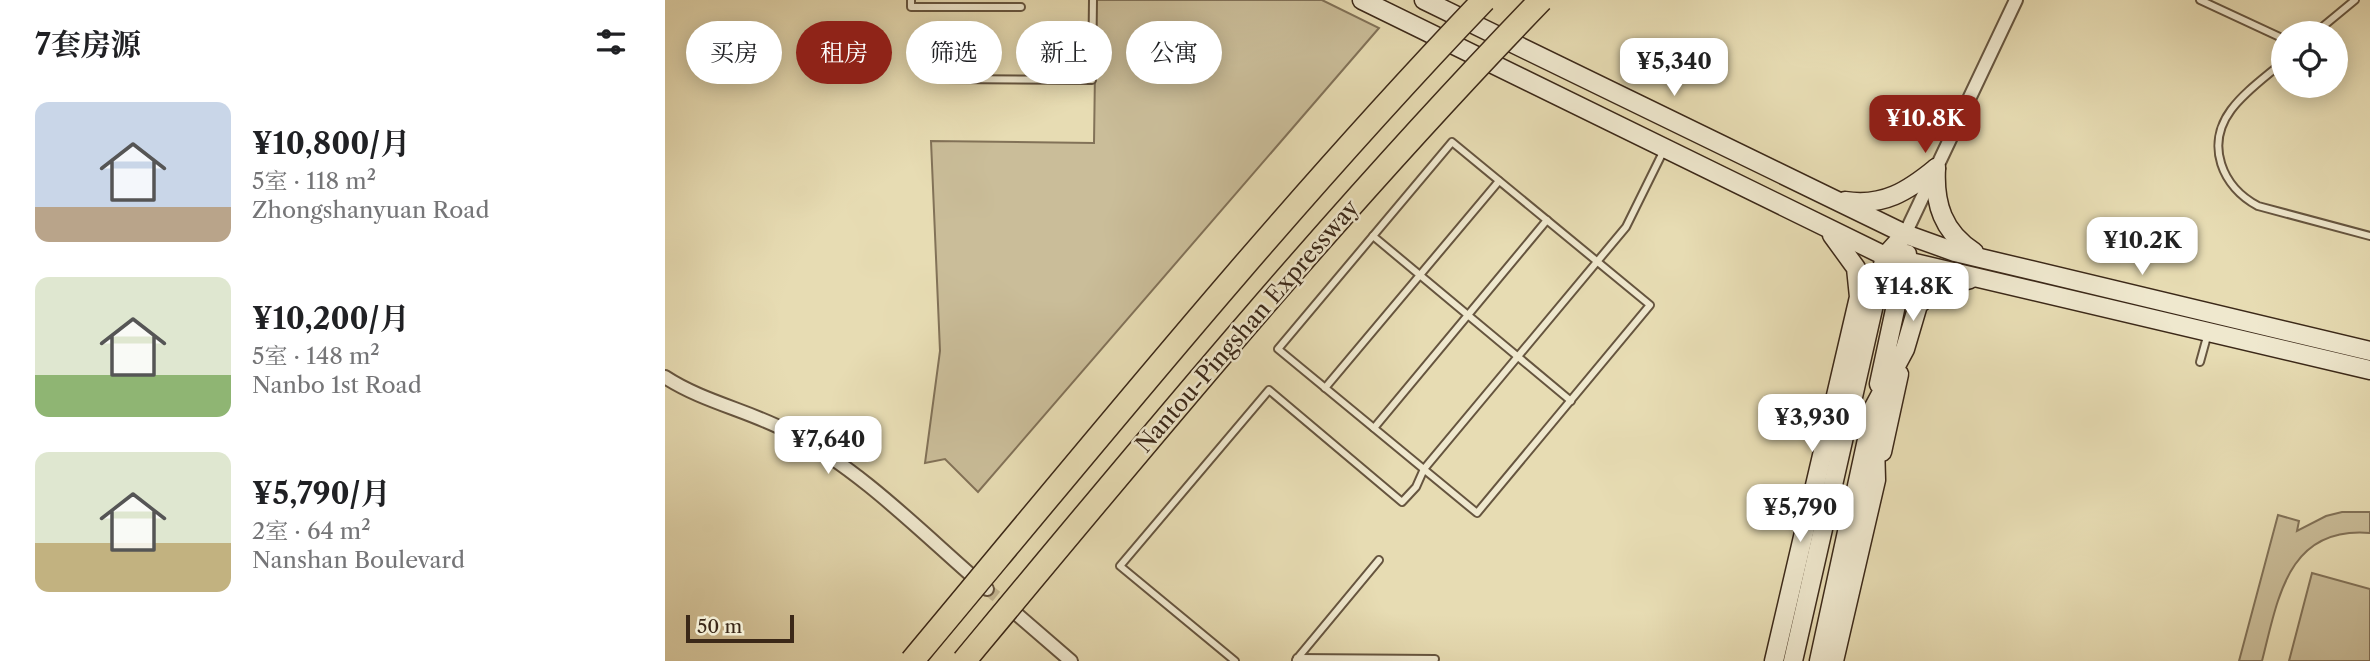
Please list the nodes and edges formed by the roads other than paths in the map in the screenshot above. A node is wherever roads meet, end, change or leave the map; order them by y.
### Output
1 (911, 0) edge
2 (1093, 0) edge
3 (1362, 0) edge
4 (1424, 0) edge
5 (1485, 0) edge
6 (1541, 0) edge
7 (2016, 0) edge
8 (2355, 0) edge
9 (2203, 1) edge
10 (1021, 7) dead end
11 (2330, 21) edge
12 (2271, 33) edge
13 (2271, 73) edge
14 (1002, 79) edge
15 (1665, 149) junction
16 (1937, 168) junction
17 (1499, 181) junction
18 (1832, 198) junction
19 (1547, 220) junction
20 (1820, 225) junction
21 (1905, 234) junction
22 (1373, 236) junction
23 (2370, 236) edge
24 (1885, 256) junction
25 (1994, 261) junction
26 (1597, 262) junction
27 (1907, 263) junction
28 (1420, 275) junction
29 (1995, 281) junction
30 (1859, 297) junction
31 (1468, 315) junction
32 (2210, 323) junction
33 (1905, 349) junction
34 (2370, 351) edge
35 (1518, 356) junction
36 (2200, 362) dead end
37 (2370, 370) edge
38 (665, 377) edge
39 (1839, 383) junction
40 (1325, 388) junction
41 (1571, 401) junction
42 (1874, 407) junction
43 (1374, 428) junction
44 (1844, 435) junction
45 (1424, 469) junction
46 (1876, 480) junction
47 (1815, 491) junction
48 (1379, 560) dead end
49 (987, 589) tunnel mouth
50 (1002, 601) tunnel mouth
51 (1296, 659) edge
52 (1435, 659) dead end
53 (1396, 660) edge
54 (912, 661) edge
55 (964, 661) edge
56 (1071, 661) edge
57 (1235, 661) edge
58 (1774, 661) edge
59 (1793, 661) edge
60 (1819, 661) edge
61 (1834, 661) edge

1 - 10 lane
2 - 14 lane
3 - 15 main road
4 - 18 main road
5 - 54 highway, Nantou-Pingshan Expressway, bridge
6 - 55 highway, Nantou-Pingshan Expressway, bridge
7 - 16 street
8 - 11 lane
9 - 12 lane
13 - 23 lane
15 - 20 main road
15 - 26 lane
16 - 18 main road
16 - 21 street
16 - 25 main road
17 - 19 lane
17 - 22 lane
17 - 28 lane
18 - 21 main road
19 - 26 lane
19 - 31 lane
20 - 24 main road
20 - 30 main road
21 - 24 main road
21 - 25 main road
21 - 27 main road
22 - 28 lane
22 - 40 lane
24 - 27 main road
24 - 30 main road
24 - 44 main road
25 - 32 main road
26 - 35 lane
26 - 41 lane
27 - 29 main road
27 - 42 main road
28 - 31 lane
28 - 40 lane
29 - 32 main road
29 - 33 main road
30 - 39 main road
31 - 35 lane
31 - 43 lane
32 - 34 main road
32 - 36 lane
32 - 37 main road
33 - 42 main road
33 - 46 main road
35 - 41 lane
35 - 45 lane
38 - 49 street
39 - 44 main road
39 - 47 main road
40 - 43 lane
41 - 45 lane
42 - 46 main road
42 - 60 main road
43 - 45 lane
44 - 47 main road
44 - 59 main road
45 - 57 lane
46 - 61 main road
47 - 58 main road
48 - 51 lane
50 - 56 street
51 - 53 lane
52 - 53 lane

